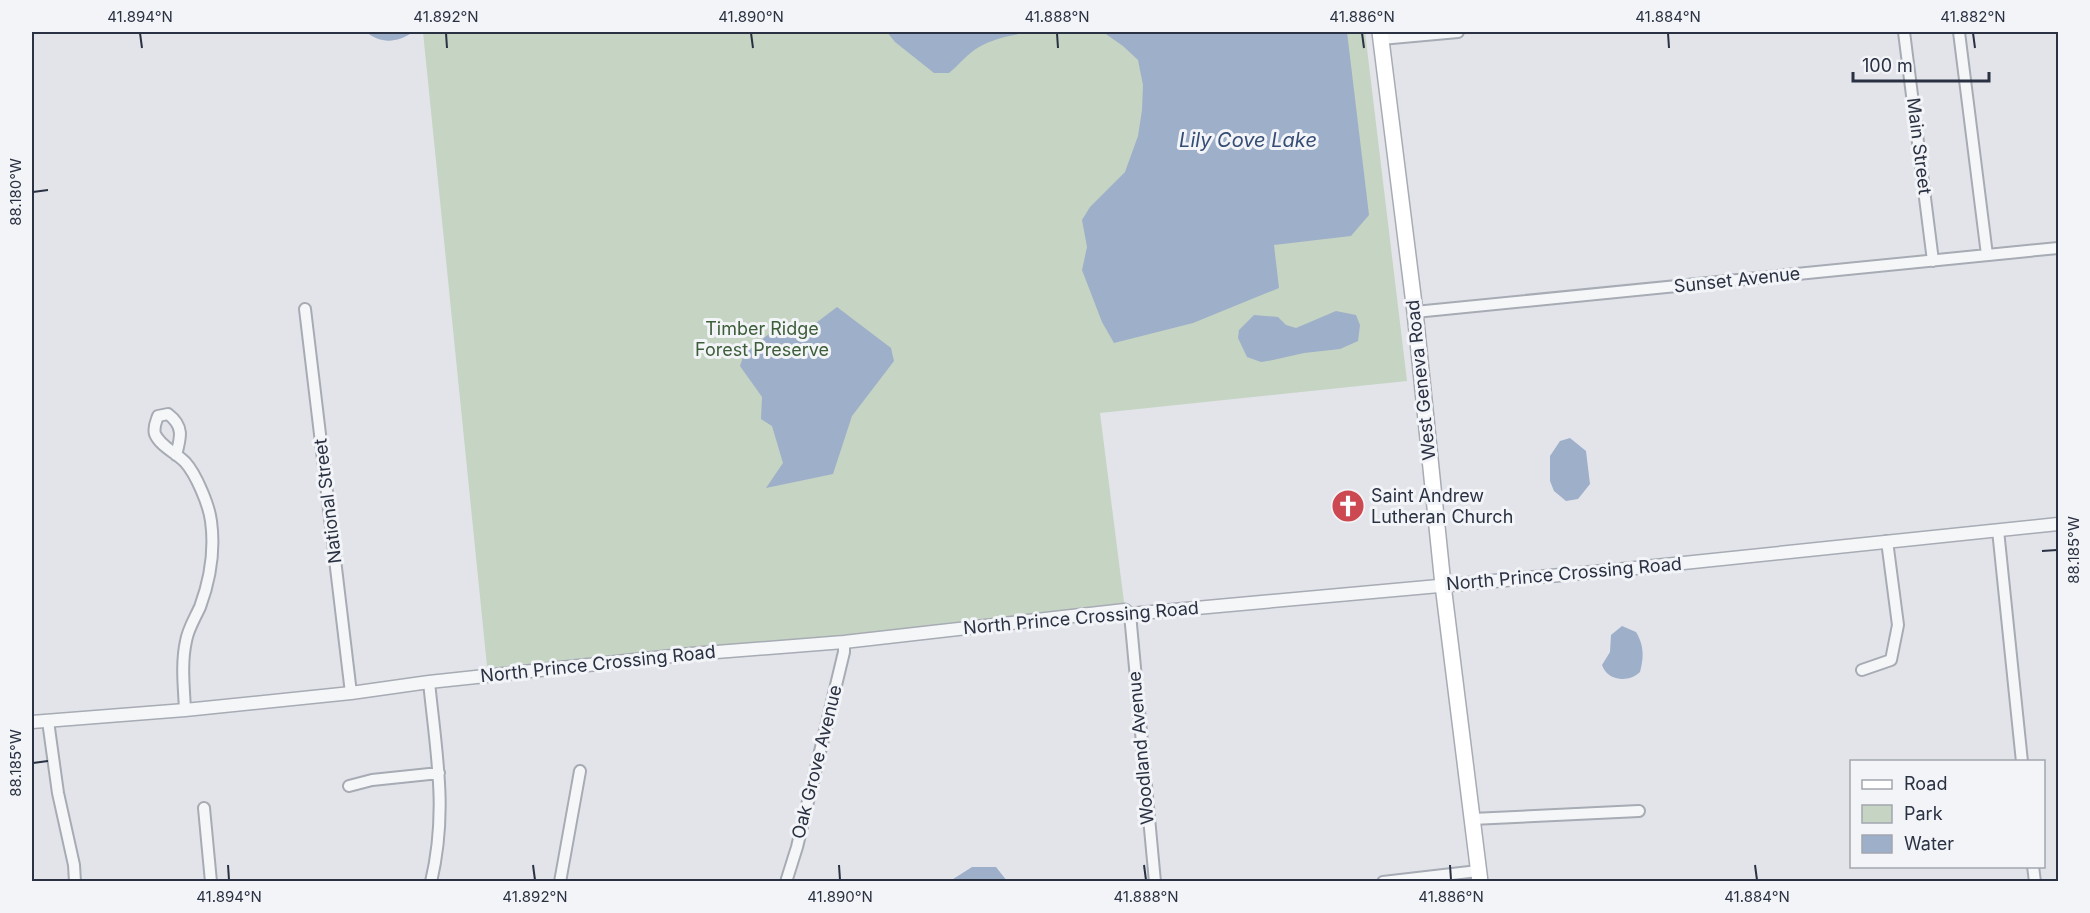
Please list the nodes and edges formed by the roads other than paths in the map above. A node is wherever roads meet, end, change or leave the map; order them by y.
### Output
1 (1458, 32) edge
2 (1904, 32) edge
3 (1959, 32) edge
4 (1381, 35) edge
5 (2058, 248) edge
6 (1987, 255) junction
7 (1933, 261) junction
8 (305, 309) dead end
9 (1415, 312) junction
10 (176, 455) dead end
11 (2058, 524) edge
12 (1998, 530) junction
13 (1887, 541) junction
14 (1443, 585) junction
15 (1130, 614) junction
16 (844, 642) junction
17 (1862, 670) dead end
18 (429, 682) junction
19 (351, 693) junction
20 (185, 710) junction
21 (48, 721) junction
22 (32, 722) edge
23 (2022, 760) edge
24 (580, 771) dead end
25 (439, 773) junction
26 (349, 786) dead end
27 (204, 808) dead end
28 (1639, 811) dead end
29 (1472, 819) junction
30 (1479, 876) edge
31 (75, 882) edge
32 (211, 882) edge
33 (431, 882) edge
34 (560, 882) edge
35 (786, 882) edge
36 (1155, 882) edge
37 (1383, 882) edge

1 - 4 street
2 - 7 street, Main Street
3 - 6 street
4 - 9 main road, West Geneva Road
5 - 6 street, Sunset Avenue
6 - 7 street, Sunset Avenue
7 - 9 street, Sunset Avenue
8 - 19 street, National Street
9 - 14 main road, West Geneva Road
10 - 20 street
11 - 12 street, North Prince Crossing Road
12 - 13 street, North Prince Crossing Road
12 - 23 street
13 - 14 street, North Prince Crossing Road
13 - 17 street
14 - 15 street, North Prince Crossing Road
14 - 29 main road, West Geneva Road
15 - 16 street, North Prince Crossing Road
15 - 36 street, Woodland Avenue
16 - 18 street, North Prince Crossing Road
16 - 35 street, Oak Grove Avenue
18 - 19 street, North Prince Crossing Road
18 - 25 street
19 - 20 street, North Prince Crossing Road
20 - 21 street, North Prince Crossing Road
21 - 22 street, North Prince Crossing Road
21 - 31 street
24 - 34 street
25 - 26 street
25 - 33 street
27 - 32 street
28 - 29 street
29 - 30 main road, West Geneva Road
30 - 37 street

